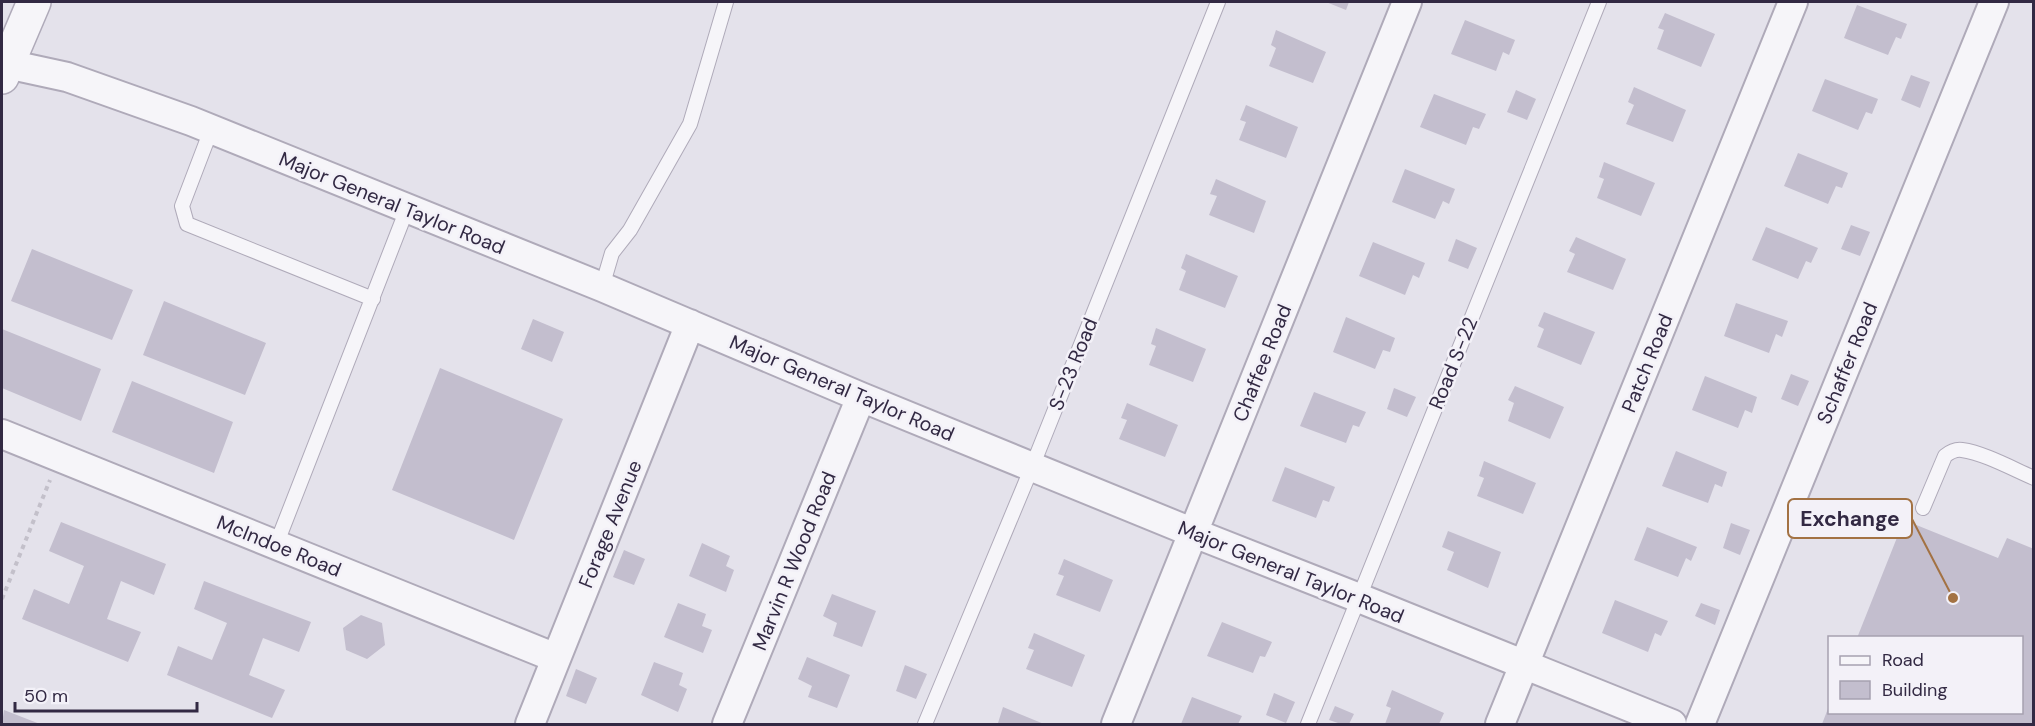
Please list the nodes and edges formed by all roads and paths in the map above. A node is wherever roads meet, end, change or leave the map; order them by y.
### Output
1 (34, 2) edge
2 (726, 2) edge
3 (1218, 2) edge
4 (1407, 2) edge
5 (1599, 2) edge
6 (1793, 2) edge
7 (1994, 2) edge
8 (4, 70) edge
9 (211, 130) junction
10 (407, 209) junction
11 (602, 287) junction
12 (373, 298) junction
13 (690, 324) junction
14 (861, 397) junction
15 (2, 434) edge
16 (58, 458) junction
17 (1032, 467) junction
18 (2034, 478) edge
19 (1923, 508) dead end
20 (1194, 533) junction
21 (276, 545) junction
22 (2, 598) edge
23 (1359, 598) junction
24 (556, 658) junction
25 (1524, 666) junction
26 (530, 724) edge
27 (727, 724) edge
28 (925, 724) edge
29 (1116, 724) edge
30 (1308, 724) edge
31 (1500, 724) edge
32 (1671, 724) edge
33 (1700, 724) edge

1 - 8 street
2 - 11 lane
3 - 17 lane, S-23 Road
4 - 20 street, Chaffee Road
5 - 23 lane, Road S-22
6 - 25 street, Patch Road
7 - 33 street, Schaffer Road
8 - 9 street, Major General Taylor Road
9 - 10 street, Major General Taylor Road
9 - 12 lane
10 - 11 street, Major General Taylor Road
10 - 12 lane
11 - 13 street, Major General Taylor Road
12 - 21 lane
13 - 14 street, Major General Taylor Road
13 - 24 street, Forage Avenue
14 - 17 street, Major General Taylor Road
14 - 27 street, Marvin R Wood Road
15 - 16 street, McIndoe Road
16 - 21 street, McIndoe Road
16 - 22 path
17 - 20 street, Major General Taylor Road
17 - 28 lane, S-23 Road
18 - 19 lane
20 - 23 street, Major General Taylor Road
20 - 29 street, Chaffee Road
21 - 24 street, McIndoe Road
23 - 25 street, Major General Taylor Road
23 - 30 lane, Road S-22
24 - 26 street, Forage Avenue
25 - 31 street, Patch Road
25 - 32 street, Major General Taylor Road

